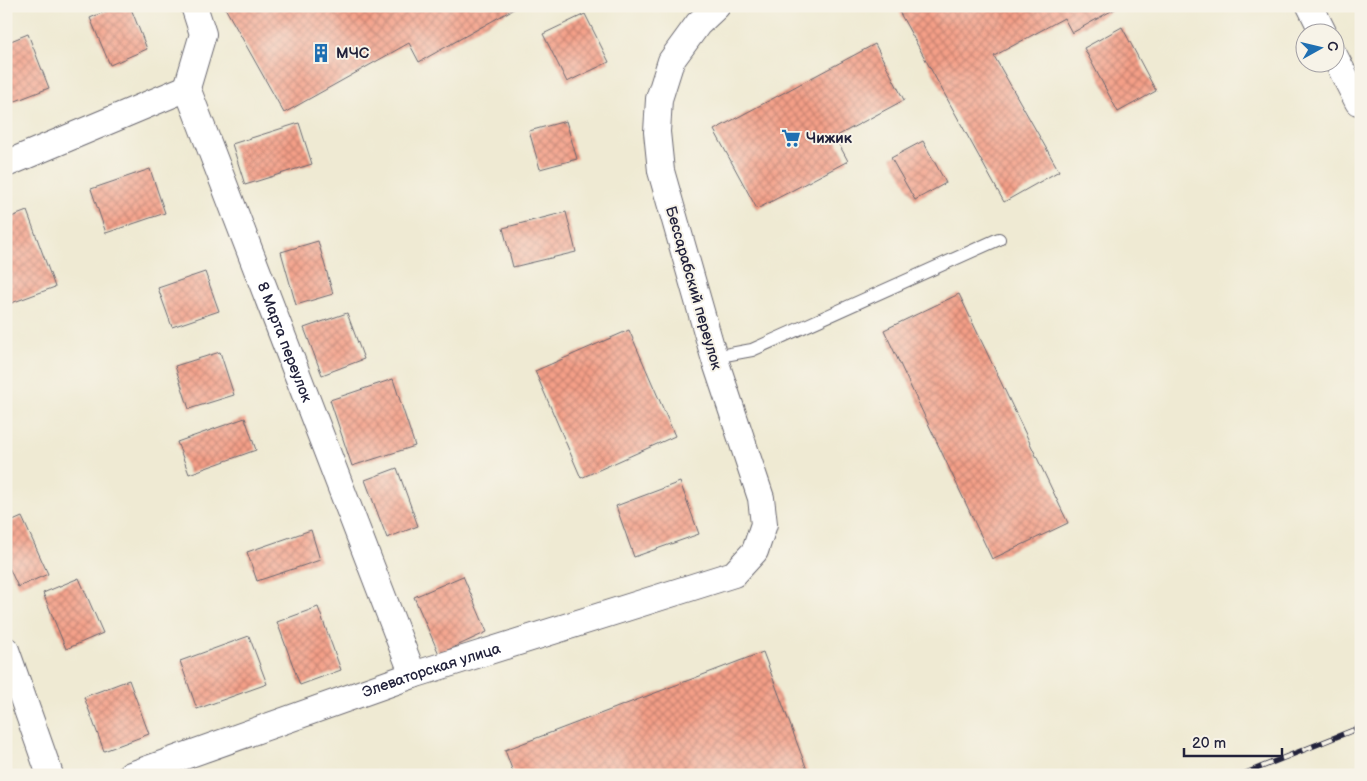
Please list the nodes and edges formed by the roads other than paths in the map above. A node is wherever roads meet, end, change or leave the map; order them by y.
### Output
1 (194, 6) edge
2 (717, 6) edge
3 (1310, 6) edge
4 (1318, 22) edge
5 (1343, 72) edge
6 (187, 88) junction
7 (1358, 102) dead end
8 (6, 164) edge
9 (999, 239) dead end
10 (714, 357) junction
11 (734, 574) joint
12 (6, 650) edge
13 (413, 675) junction
14 (50, 775) edge
15 (131, 775) edge

1 - 6 street
2 - 10 street, Бессарабский переулок
3 - 4 street
5 - 7 street
6 - 8 street
6 - 13 street, 8 Марта переулок
9 - 10 lane
10 - 11 street, Бессарабский переулок
11 - 13 street, Элеваторская улица
12 - 14 street
13 - 15 street, Элеваторская улица

